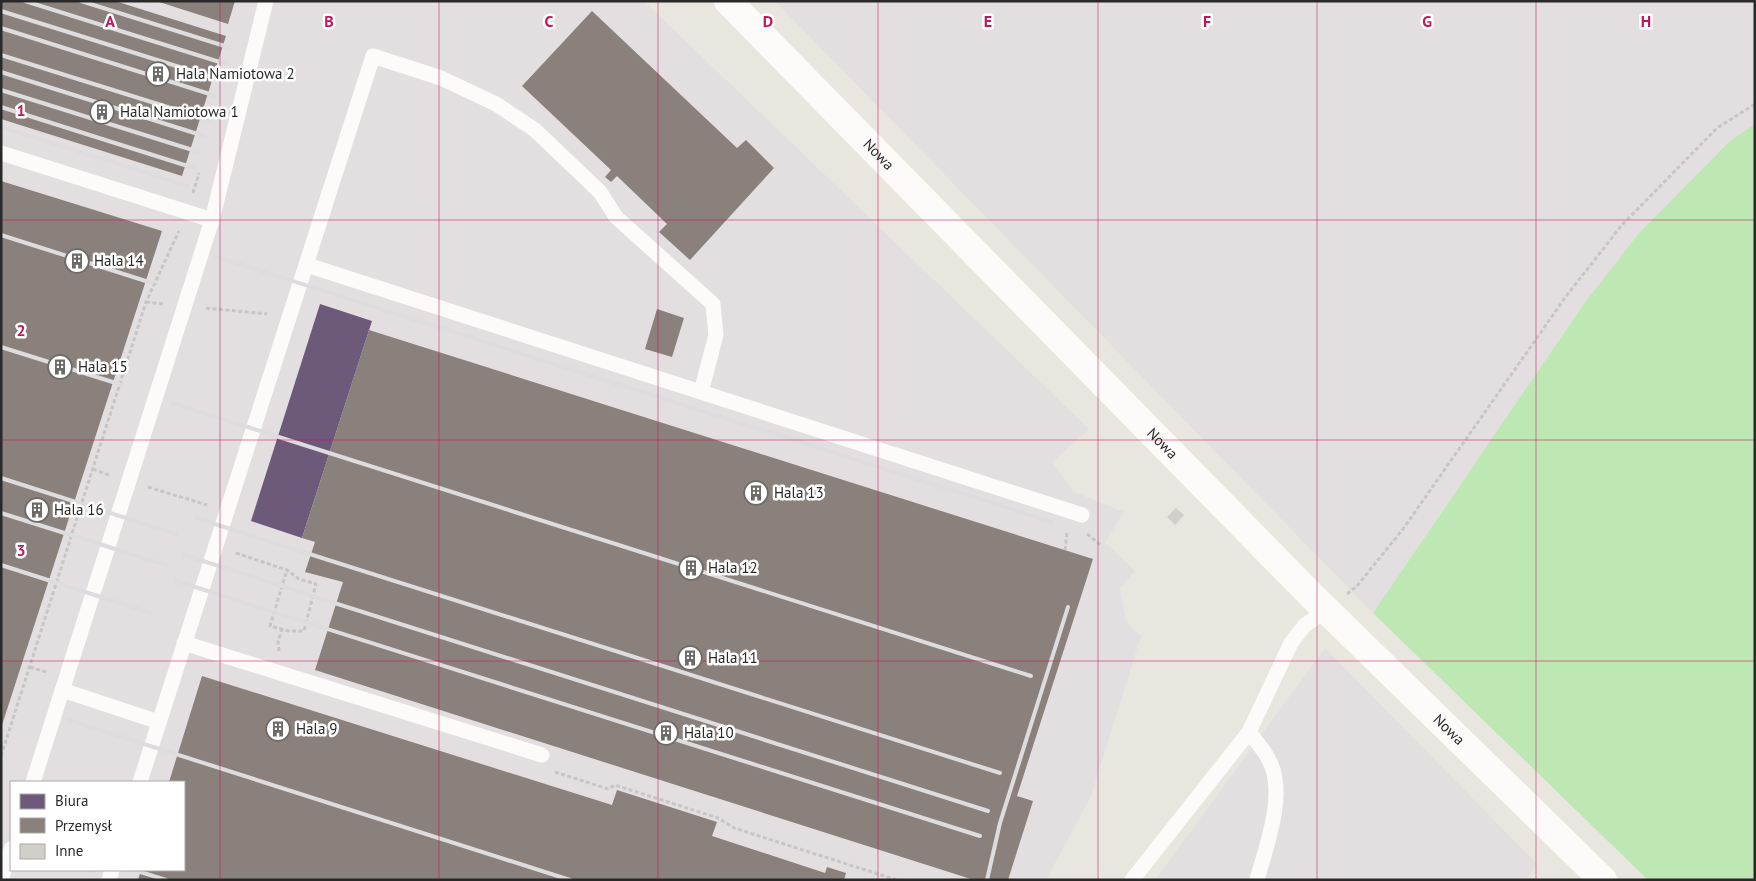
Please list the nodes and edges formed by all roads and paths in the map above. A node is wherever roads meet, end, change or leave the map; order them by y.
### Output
1 (266, 1) edge
2 (728, 1) edge
3 (1755, 104) edge
4 (1, 154) edge
5 (200, 169) dead end
6 (192, 197) dead end
7 (212, 220) junction
8 (182, 224) dead end
9 (307, 265) junction
10 (146, 302) junction
11 (166, 304) dead end
12 (204, 308) dead end
13 (272, 314) dead end
14 (701, 392) junction
15 (92, 470) junction
16 (111, 475) dead end
17 (147, 486) dead end
18 (211, 506) dead end
19 (1082, 522) joint
20 (1102, 546) dead end
21 (228, 551) dead end
22 (287, 570) junction
23 (1327, 610) junction
24 (282, 629) junction
25 (184, 643) junction
26 (281, 659) dead end
27 (62, 690) junction
28 (159, 722) junction
29 (1249, 732) junction
30 (542, 754) dead end
31 (1, 756) edge
32 (550, 770) dead end
33 (33, 781) edge
34 (140, 781) edge
35 (10, 852) edge
36 (2, 880) edge
37 (898, 880) edge
38 (1132, 880) edge
39 (1257, 880) edge
40 (1603, 880) edge

1 - 7 lane
2 - 23 street, Nowa
3 - 23 path
4 - 7 lane
5 - 6 path
7 - 27 lane
8 - 10 path
9 - 14 lane
9 - 14 lane
9 - 25 lane
10 - 11 path
10 - 15 path
12 - 13 path
14 - 19 lane
15 - 16 path
15 - 31 path
17 - 18 path
19 - 20 path
21 - 22 path
22 - 24 path
22 - 24 path
23 - 29 lane
23 - 40 street, Nowa
24 - 26 path
25 - 28 lane
25 - 30 lane
27 - 28 lane
27 - 33 lane
28 - 34 lane
29 - 38 lane
29 - 39 lane
32 - 37 path
35 - 36 lane

